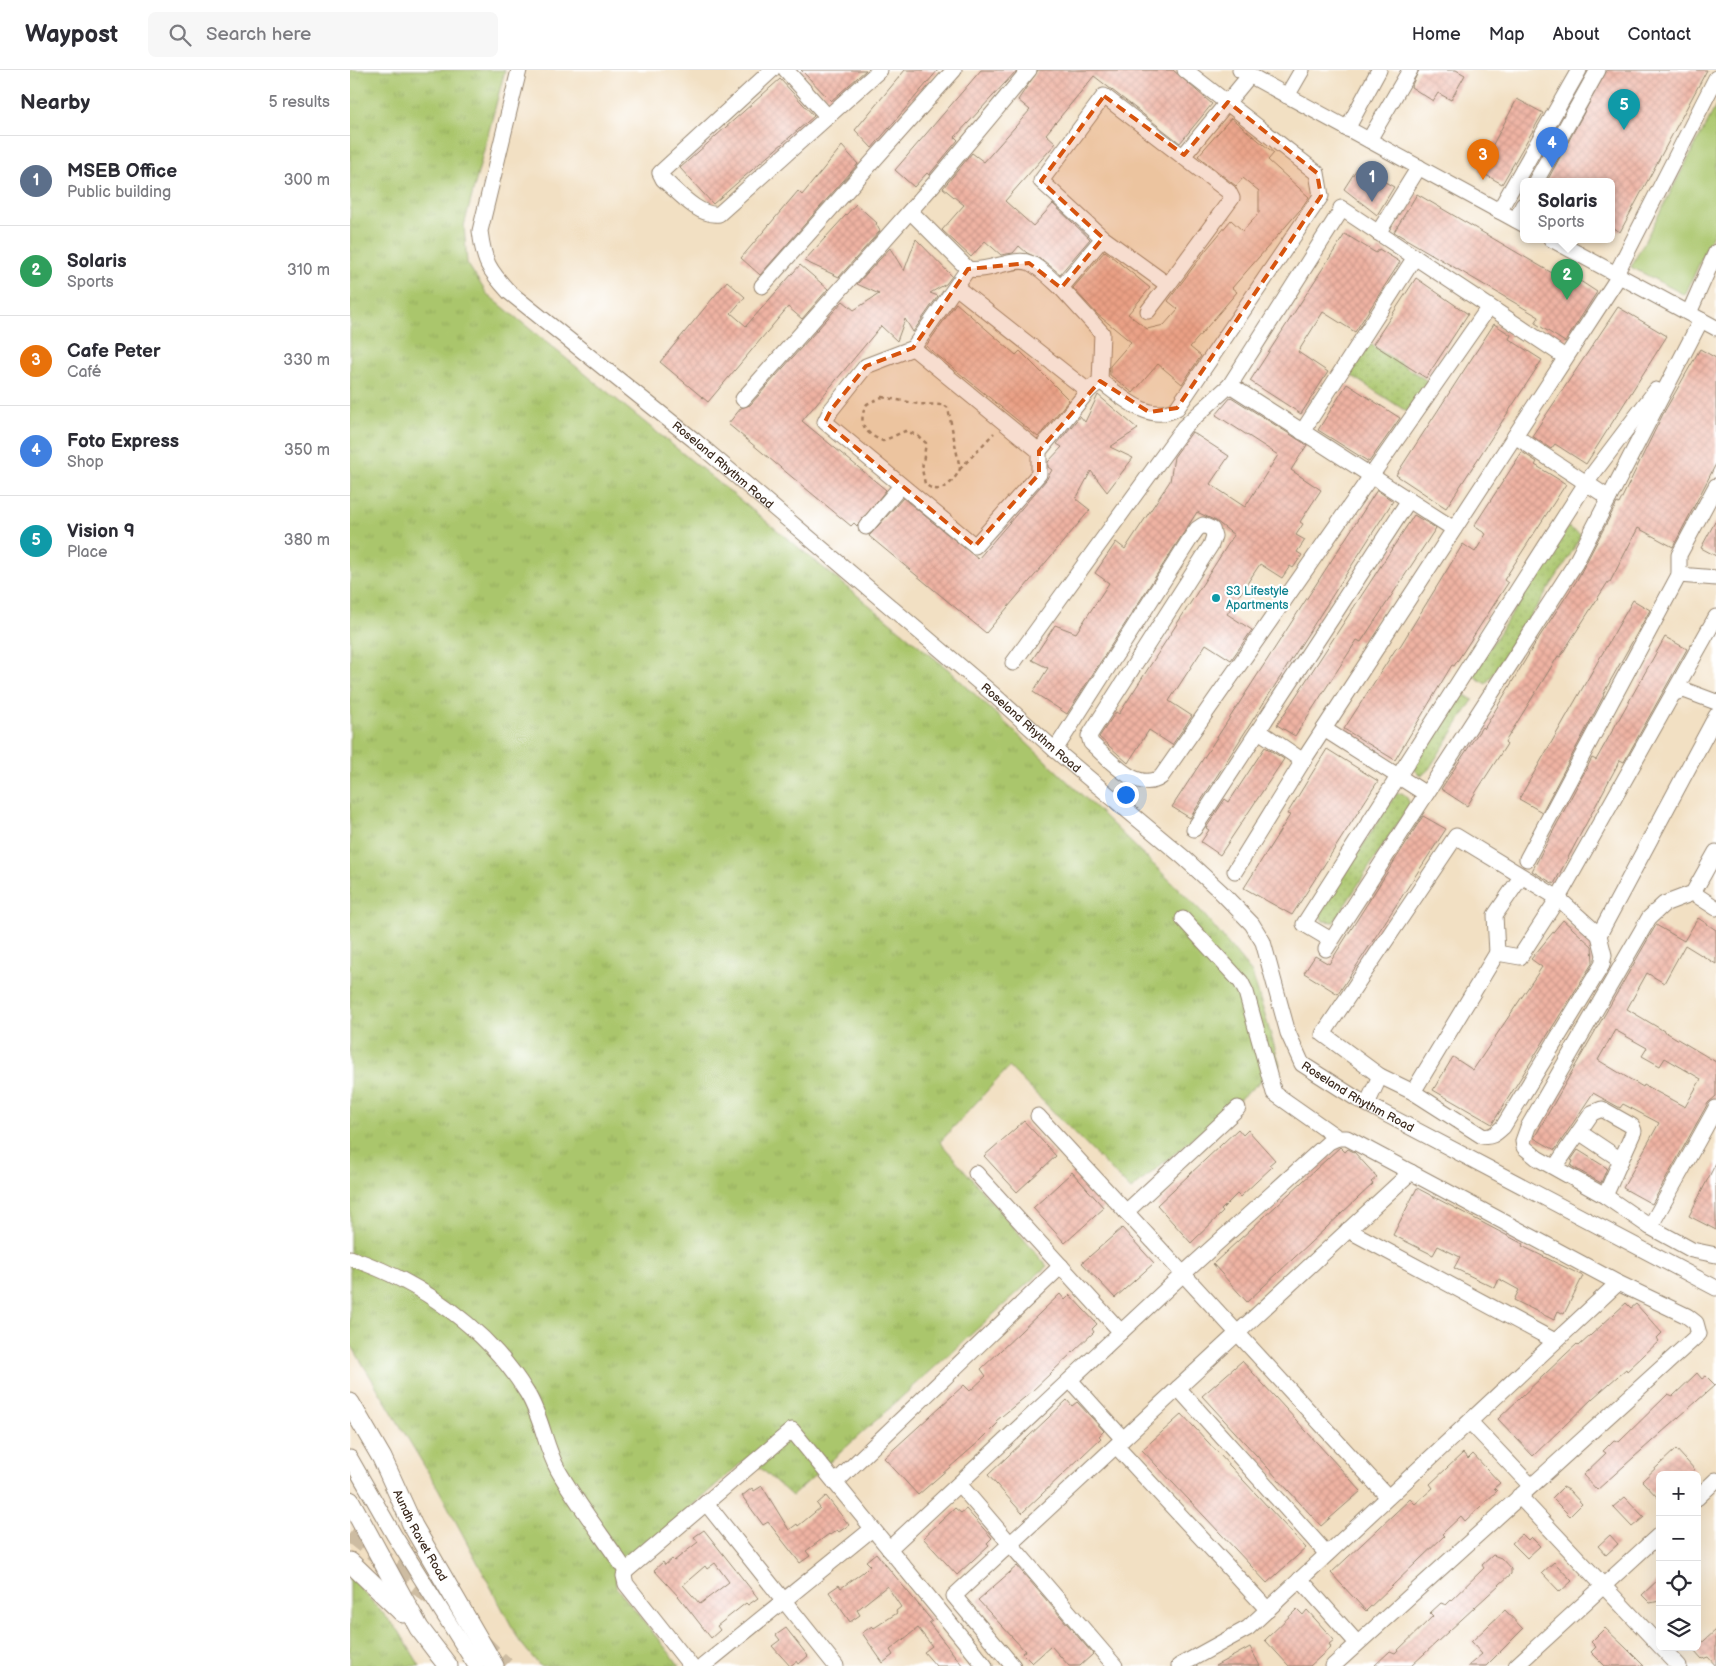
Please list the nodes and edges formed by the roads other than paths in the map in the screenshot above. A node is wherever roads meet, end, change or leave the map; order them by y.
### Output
1 (519, 70) edge
2 (772, 70) edge
3 (786, 70) edge
4 (880, 70) edge
5 (954, 70) edge
6 (1029, 70) edge
7 (1185, 70) edge
8 (1302, 70) edge
9 (1379, 70) edge
10 (1410, 70) edge
11 (1579, 70) edge
12 (1598, 70) edge
13 (1245, 73) edge
14 (1716, 78) edge
15 (1287, 96) junction
16 (1228, 102) junction
17 (828, 117) junction
18 (1347, 129) junction
19 (1369, 140) junction
20 (1184, 155) junction
21 (1418, 168) junction
22 (1538, 178) edge
23 (910, 211) junction
24 (1499, 211) junction
25 (1520, 222) edge
26 (1378, 233) junction
27 (1103, 238) junction
28 (1558, 243) edge
29 (1716, 252) edge
30 (1414, 258) dead end
31 (968, 269) junction
32 (1617, 275) junction
33 (1168, 284) junction
34 (762, 286) dead end
35 (956, 286) junction
36 (1062, 288) junction
37 (1489, 307) dead end
38 (1148, 311) dead end
39 (1695, 317) junction
40 (1716, 328) edge
41 (913, 348) junction
42 (1566, 357) junction
43 (1681, 358) junction
44 (1230, 385) junction
45 (1094, 386) junction
46 (743, 399) dead end
47 (1302, 432) junction
48 (1515, 436) junction
49 (1038, 451) junction
50 (1373, 475) junction
51 (1586, 483) junction
52 (901, 486) junction
53 (1716, 486) edge
54 (1609, 498) junction
55 (1409, 500) junction
56 (866, 527) dead end
57 (1454, 529) junction
58 (1679, 575) junction
59 (1716, 578) edge
60 (1716, 617) edge
61 (1013, 663) dead end
62 (1674, 694) junction
63 (1716, 702) edge
64 (1716, 716) edge
65 (1324, 729) junction
66 (1260, 731) junction
67 (1055, 750) junction
68 (1303, 761) junction
69 (1398, 776) junction
70 (1426, 794) junction
71 (1194, 828) dead end
72 (1716, 852) edge
73 (1527, 858) dead end
74 (1235, 871) dead end
75 (1521, 877) junction
76 (1694, 893) junction
77 (1558, 898) junction
78 (1716, 908) edge
79 (1183, 919) dead end
80 (1599, 935) junction
81 (1497, 953) junction
82 (1380, 1076) junction
83 (1413, 1092) junction
84 (1367, 1104) junction
85 (1238, 1108) dead end
86 (1716, 1108) edge
87 (1038, 1116) dead end
88 (1579, 1132) junction
89 (1338, 1138) junction
90 (1621, 1160) junction
91 (1555, 1167) junction
92 (1410, 1172) junction
93 (976, 1173) dead end
94 (1605, 1196) junction
95 (1126, 1212) junction
96 (1650, 1227) junction
97 (1348, 1230) junction
98 (1716, 1255) edge
99 (350, 1258) edge
100 (1062, 1266) junction
101 (1183, 1274) junction
102 (1618, 1283) junction
103 (1716, 1288) edge
104 (1121, 1332) junction
105 (1237, 1333) junction
106 (1556, 1341) junction
107 (1070, 1380) junction
108 (1178, 1388) junction
109 (350, 1403) edge
110 (1470, 1422) junction
111 (1119, 1443) junction
112 (350, 1458) edge
113 (1716, 1480) edge
114 (835, 1483) junction
115 (959, 1484) junction
116 (1531, 1486) junction
117 (1701, 1494) edge
118 (1519, 1496) junction
119 (1388, 1497) junction
120 (350, 1501) edge
121 (706, 1504) junction
122 (872, 1529) junction
123 (1656, 1538) edge
124 (1010, 1544) junction
125 (889, 1549) junction
126 (1327, 1554) junction
127 (350, 1562) edge
128 (626, 1571) junction
129 (1300, 1579) junction
130 (1604, 1587) junction
131 (782, 1600) junction
132 (1268, 1610) junction
133 (419, 1628) junction
134 (1656, 1641) edge
135 (1357, 1643) junction
136 (1666, 1651) edge
137 (448, 1666) edge
138 (476, 1666) edge
139 (494, 1666) edge
140 (692, 1666) edge
141 (703, 1666) edge
142 (836, 1666) edge
143 (985, 1666) edge
144 (1013, 1666) edge
145 (1115, 1666) edge
146 (1179, 1666) edge
147 (1333, 1666) edge
148 (1516, 1666) edge
149 (1679, 1666) edge

1 - 67 street, Roseland Rhythm Road
2 - 17 street
3 - 17 street
4 - 17 street
5 - 34 street
6 - 23 street
7 - 16 street
8 - 15 street
9 - 18 street
10 - 19 street
11 - 24 street
12 - 22 street
13 - 15 street
13 - 16 street
14 - 32 street
15 - 18 street
16 - 20 street
16 - 45 street
18 - 19 street
19 - 21 street
20 - 27 street
20 - 33 street
21 - 24 street
21 - 26 street
23 - 31 street
23 - 46 street
24 - 25 street
26 - 42 street
26 - 44 street
27 - 33 street
27 - 36 street
28 - 32 street
29 - 39 street
30 - 47 street
31 - 35 street
31 - 36 street
32 - 39 street
32 - 42 street
33 - 38 street
35 - 41 street
35 - 45 street
36 - 45 street
37 - 50 street
39 - 40 street
39 - 43 street
41 - 49 street
41 - 52 street
42 - 48 street
43 - 51 street
43 - 54 street
44 - 47 street
44 - 61 street
45 - 49 street
47 - 50 street
48 - 51 street
48 - 57 street
49 - 52 street
50 - 55 street
50 - 67 street
51 - 54 street
51 - 69 street
52 - 56 street
53 - 58 street
54 - 70 street
55 - 57 street
55 - 66 street
57 - 65 street
58 - 59 street
58 - 73 street
60 - 62 street
62 - 63 street
62 - 77 street
64 - 80 street
65 - 68 street
65 - 69 street
66 - 68 street
66 - 71 street
67 - 84 street, Roseland Rhythm Road
68 - 74 street
69 - 70 street
69 - 70 street
72 - 76 street
75 - 77 street
75 - 81 street
75 - 82 street
76 - 78 street
76 - 91 street
77 - 80 street
77 - 81 street
79 - 89 street
80 - 83 street
81 - 83 street
82 - 83 street
82 - 84 street
84 - 103 street, Roseland Rhythm Road
85 - 95 street
86 - 96 street
87 - 95 street
88 - 90 street
88 - 90 street
88 - 91 street
89 - 92 street
89 - 101 street
90 - 94 street
91 - 94 street
92 - 97 street
92 - 102 street
93 - 100 street
94 - 96 street
95 - 101 street
96 - 98 street
97 - 105 street
97 - 106 street
99 - 128 street
100 - 104 street
100 - 114 street
101 - 104 street
101 - 105 street
102 - 106 street
102 - 116 street
104 - 107 street
105 - 108 street
105 - 119 street
106 - 110 street
107 - 111 street
107 - 115 street
108 - 111 street
108 - 126 street
109 - 139 main road, Aundh Ravet Road
110 - 116 street
110 - 119 street
111 - 124 street
111 - 132 street
112 - 138 street
113 - 117 street
114 - 121 street
114 - 122 street
115 - 124 street
115 - 125 street
116 - 118 street
118 - 130 street
118 - 135 street
119 - 126 street
120 - 133 main road
121 - 128 street
121 - 131 street
122 - 125 street
122 - 131 street
123 - 130 street
124 - 144 street
124 - 145 street
125 - 143 street
126 - 129 street
127 - 133 main road
128 - 140 street
129 - 132 street
129 - 135 street
130 - 134 street
130 - 148 street
131 - 141 street
131 - 142 street
132 - 146 street
133 - 137 main road
135 - 147 street
136 - 149 street

